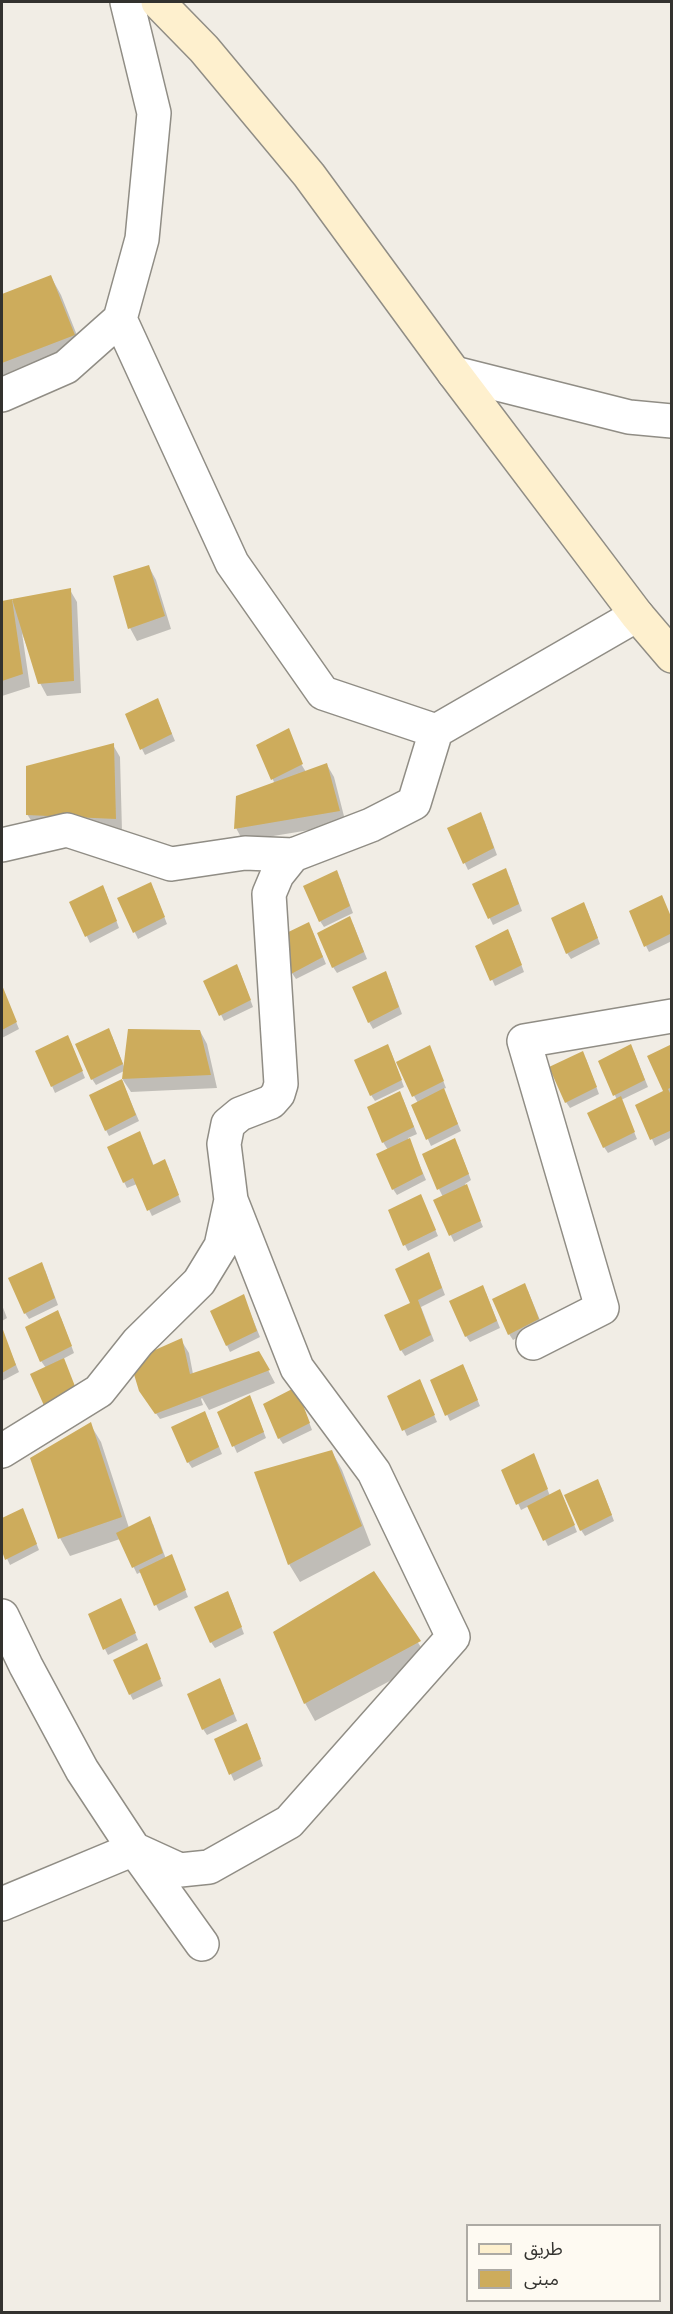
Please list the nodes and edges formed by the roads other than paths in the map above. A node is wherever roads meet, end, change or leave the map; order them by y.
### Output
1 (127, 2) edge
2 (158, 2) edge
3 (120, 319) junction
4 (454, 373) junction
5 (2, 395) edge
6 (672, 421) edge
7 (637, 615) junction
8 (672, 656) edge
9 (436, 730) junction
10 (2, 845) edge
11 (293, 855) junction
12 (672, 1016) edge
13 (231, 1200) junction
14 (533, 1343) dead end
15 (2, 1451) edge
16 (2, 1616) edge
17 (134, 1849) junction
18 (2, 1904) edge
19 (202, 1944) dead end

1 - 3 street
2 - 4 main road
3 - 5 street
3 - 9 street
4 - 6 street
4 - 7 main road
7 - 8 main road
7 - 9 street
9 - 11 street
10 - 11 street
11 - 13 street
12 - 14 street
13 - 15 street
13 - 17 street
16 - 17 street
17 - 18 street
17 - 19 street

